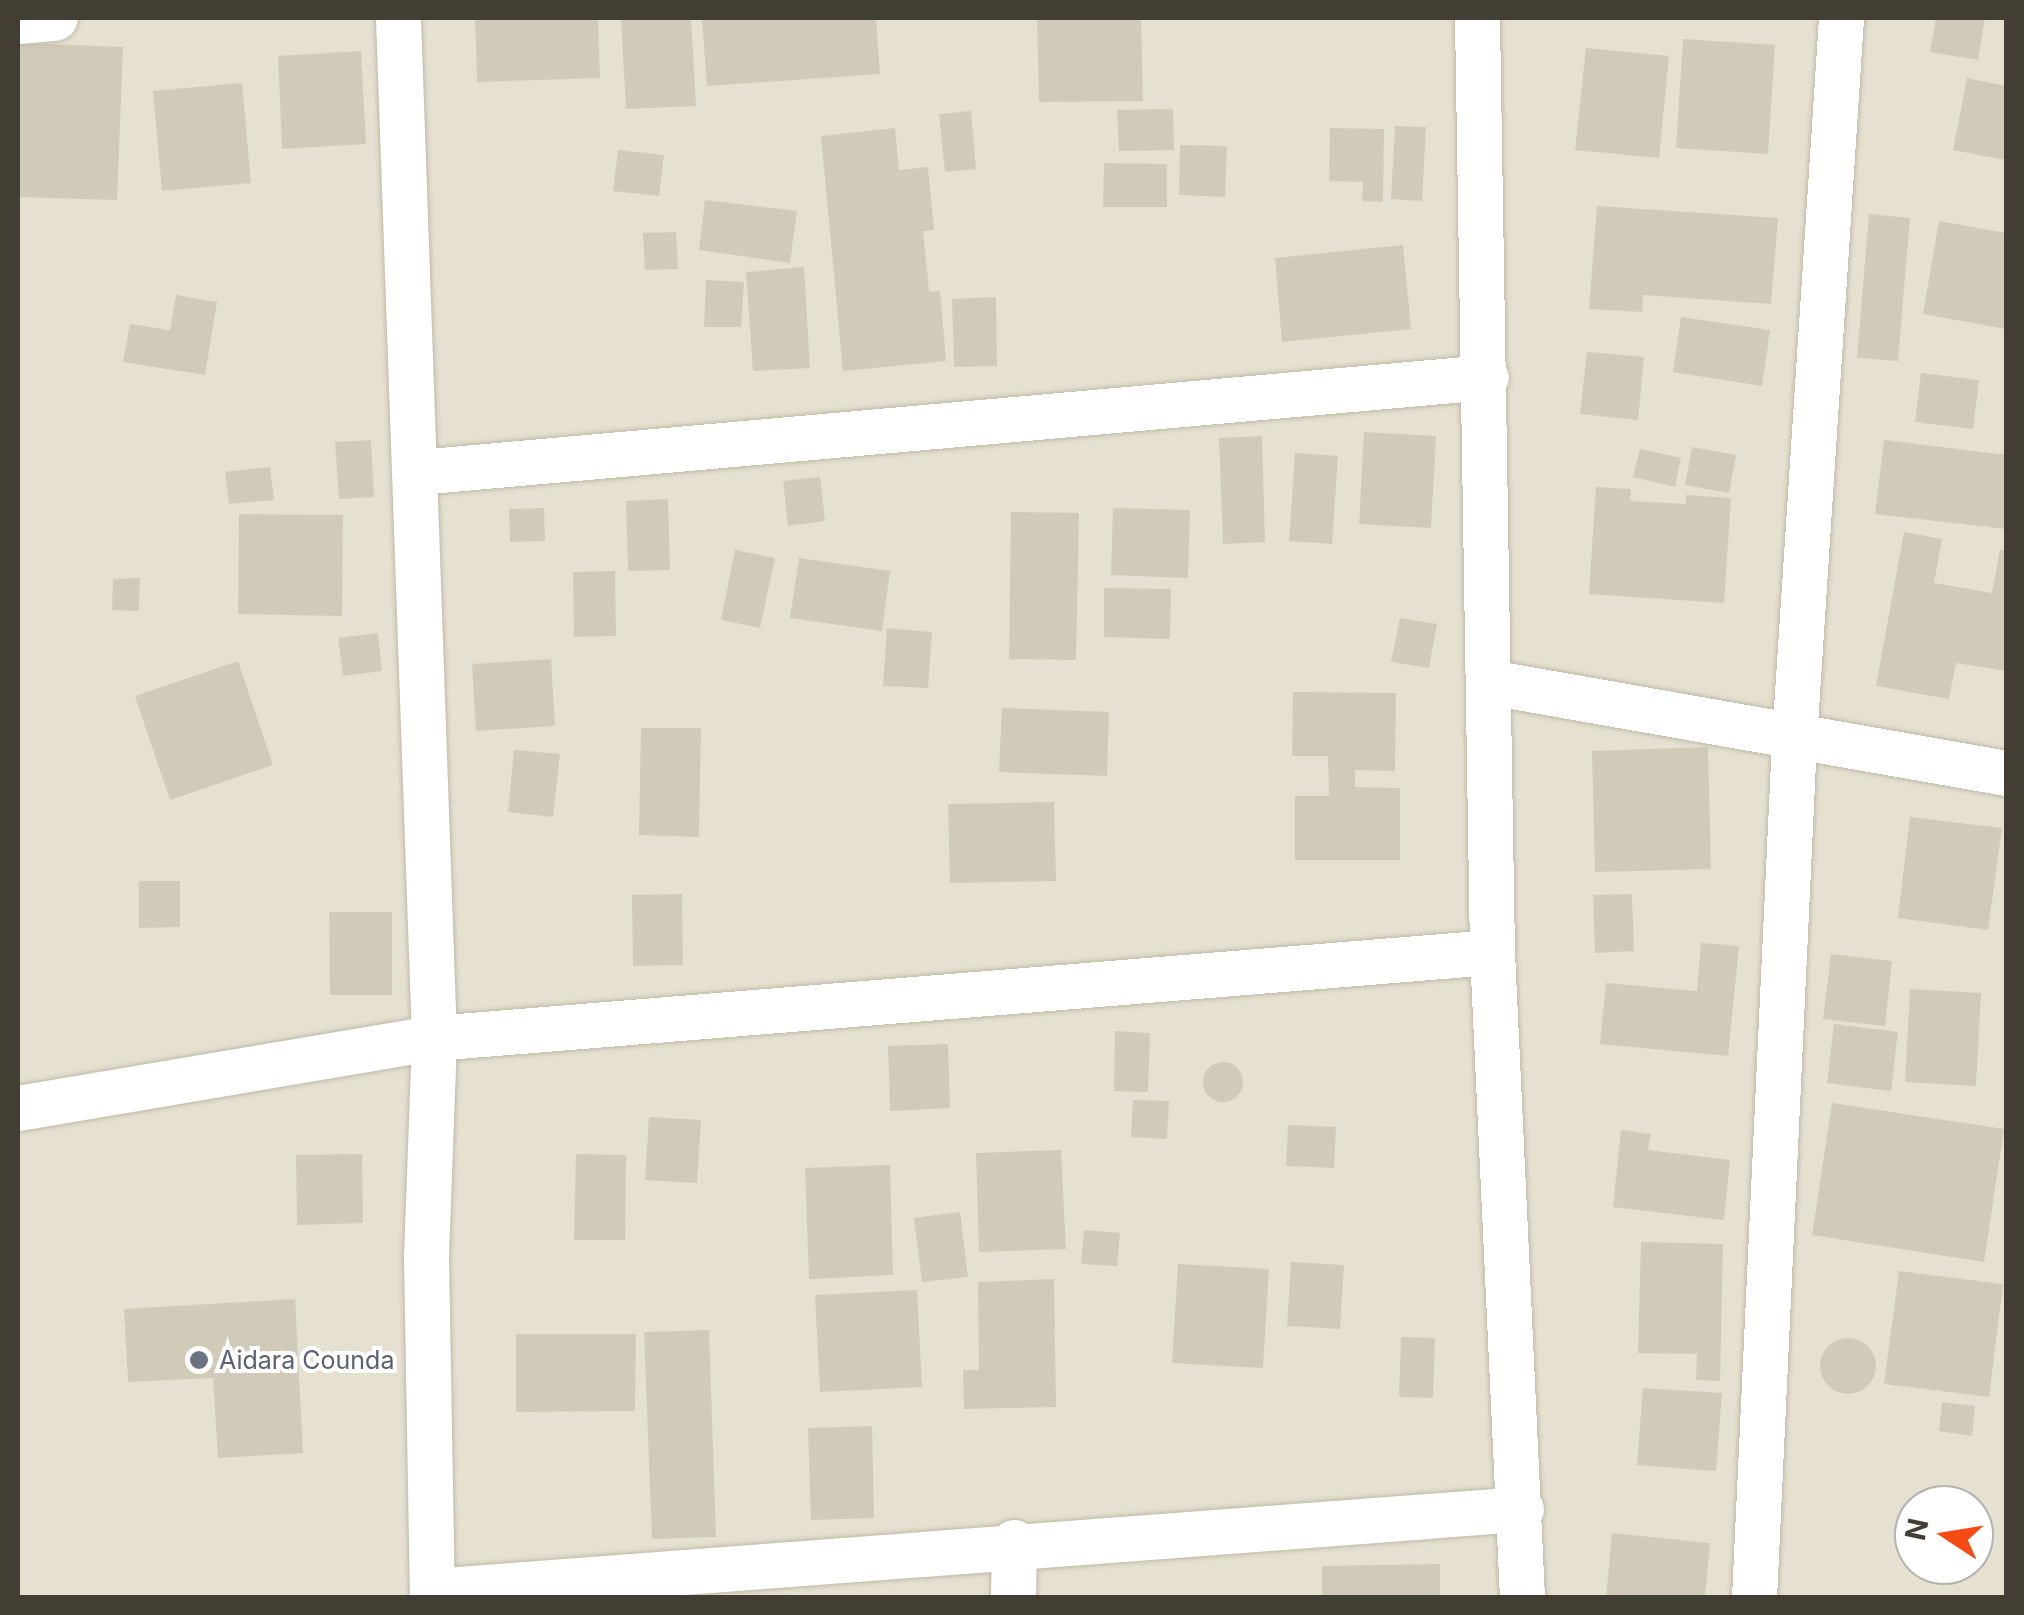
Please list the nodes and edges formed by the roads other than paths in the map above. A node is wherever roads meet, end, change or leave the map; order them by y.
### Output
1 (55, 18) edge
2 (398, 18) edge
3 (1476, 18) edge
4 (1841, 18) edge
5 (18, 21) edge
6 (1486, 377) junction
7 (418, 472) junction
8 (1489, 682) junction
9 (1794, 739) junction
10 (2006, 773) edge
11 (1492, 952) junction
12 (434, 1038) junction
13 (18, 1108) edge
14 (1521, 1508) junction
15 (1014, 1542) junction
16 (432, 1594) edge
17 (1013, 1598) edge
18 (1522, 1598) edge
19 (1754, 1598) edge

1 - 5 street
2 - 7 street
3 - 6 street
4 - 9 street
6 - 7 street
6 - 8 street
7 - 12 street
8 - 9 street
8 - 11 street
9 - 10 street
9 - 19 street
11 - 12 street
11 - 14 street
12 - 13 street
12 - 16 street
14 - 15 street
14 - 18 street
15 - 16 street
15 - 17 street

